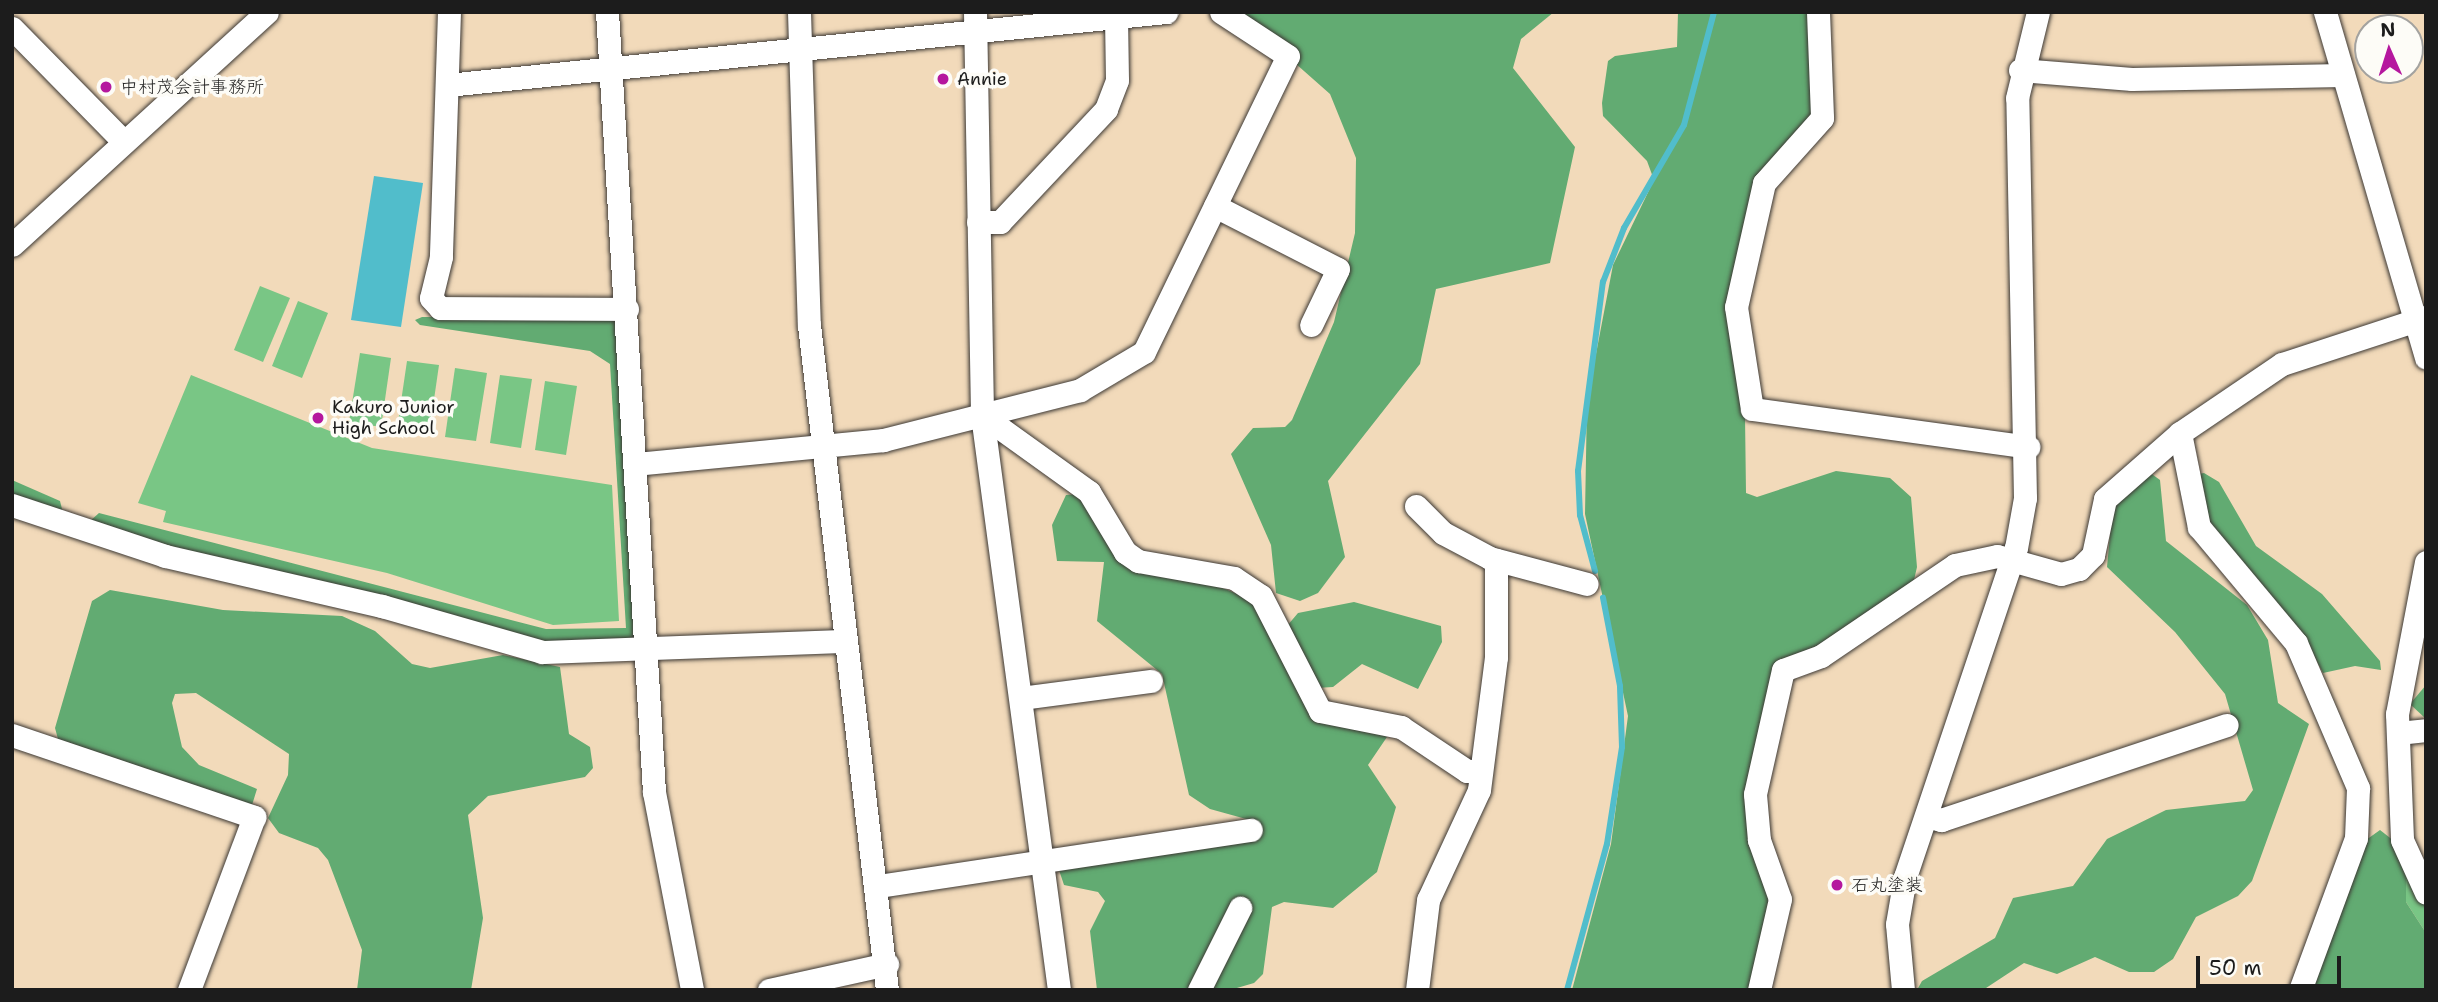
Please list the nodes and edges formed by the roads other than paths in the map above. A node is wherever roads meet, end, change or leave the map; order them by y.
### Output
1 (267, 12) edge
2 (449, 12) edge
3 (607, 12) edge
4 (799, 12) edge
5 (1166, 12) edge
6 (1221, 12) edge
7 (1818, 12) edge
8 (2038, 12) edge
9 (2325, 12) edge
10 (1116, 17) junction
11 (975, 22) edge
12 (12, 28) edge
13 (799, 50) junction
14 (614, 68) junction
15 (2020, 70) junction
16 (2343, 75) junction
17 (447, 85) junction
18 (124, 142) junction
19 (1214, 206) junction
20 (978, 222) junction
21 (12, 245) edge
22 (627, 309) junction
23 (2420, 317) edge
24 (1311, 325) dead end
25 (2426, 358) edge
26 (982, 415) junction
27 (2180, 433) junction
28 (822, 446) junction
29 (2028, 447) junction
30 (635, 464) junction
31 (12, 505) edge
32 (1416, 506) dead end
33 (2012, 558) junction
34 (1496, 560) junction
35 (2426, 562) edge
36 (1587, 584) dead end
37 (844, 641) junction
38 (646, 652) junction
39 (1151, 681) dead end
40 (1021, 698) junction
41 (2227, 725) dead end
42 (2426, 730) edge
43 (2398, 733) junction
44 (12, 735) edge
45 (1479, 771) junction
46 (1927, 816) junction
47 (1251, 830) dead end
48 (1042, 859) junction
49 (879, 886) junction
50 (2426, 893) edge
51 (1240, 908) dead end
52 (887, 964) junction
53 (189, 990) edge
54 (692, 990) edge
55 (769, 990) edge
56 (887, 990) edge
57 (1059, 990) edge
58 (1199, 990) edge
59 (1417, 990) edge
60 (1759, 990) edge
61 (1903, 990) edge
62 (2300, 990) edge

1 - 18 street
2 - 17 street
3 - 14 street
4 - 13 street
5 - 10 street
6 - 19 street
7 - 29 street
8 - 15 street
9 - 16 street
10 - 11 street
10 - 20 street
11 - 13 street
11 - 20 street
12 - 18 street
13 - 14 street
13 - 28 street
14 - 17 street
14 - 22 street
15 - 16 street
15 - 29 street
16 - 23 street
17 - 22 street
18 - 21 street
19 - 24 street
19 - 26 street
20 - 26 street
22 - 30 street
23 - 25 street
23 - 27 street
26 - 28 street
26 - 40 street
26 - 45 street
27 - 33 street
27 - 62 street
28 - 30 street
28 - 37 street
29 - 33 street
30 - 38 street
31 - 38 street
32 - 34 street
33 - 46 street
33 - 60 street
34 - 36 street
34 - 45 street
35 - 43 street
37 - 38 street
37 - 49 street
38 - 54 street
39 - 40 street
40 - 48 street
41 - 46 street
42 - 43 street
43 - 50 street
44 - 53 street
45 - 59 street
46 - 61 street
47 - 48 street
48 - 49 street
48 - 57 street
49 - 52 street
51 - 58 street
52 - 55 street
52 - 56 street

